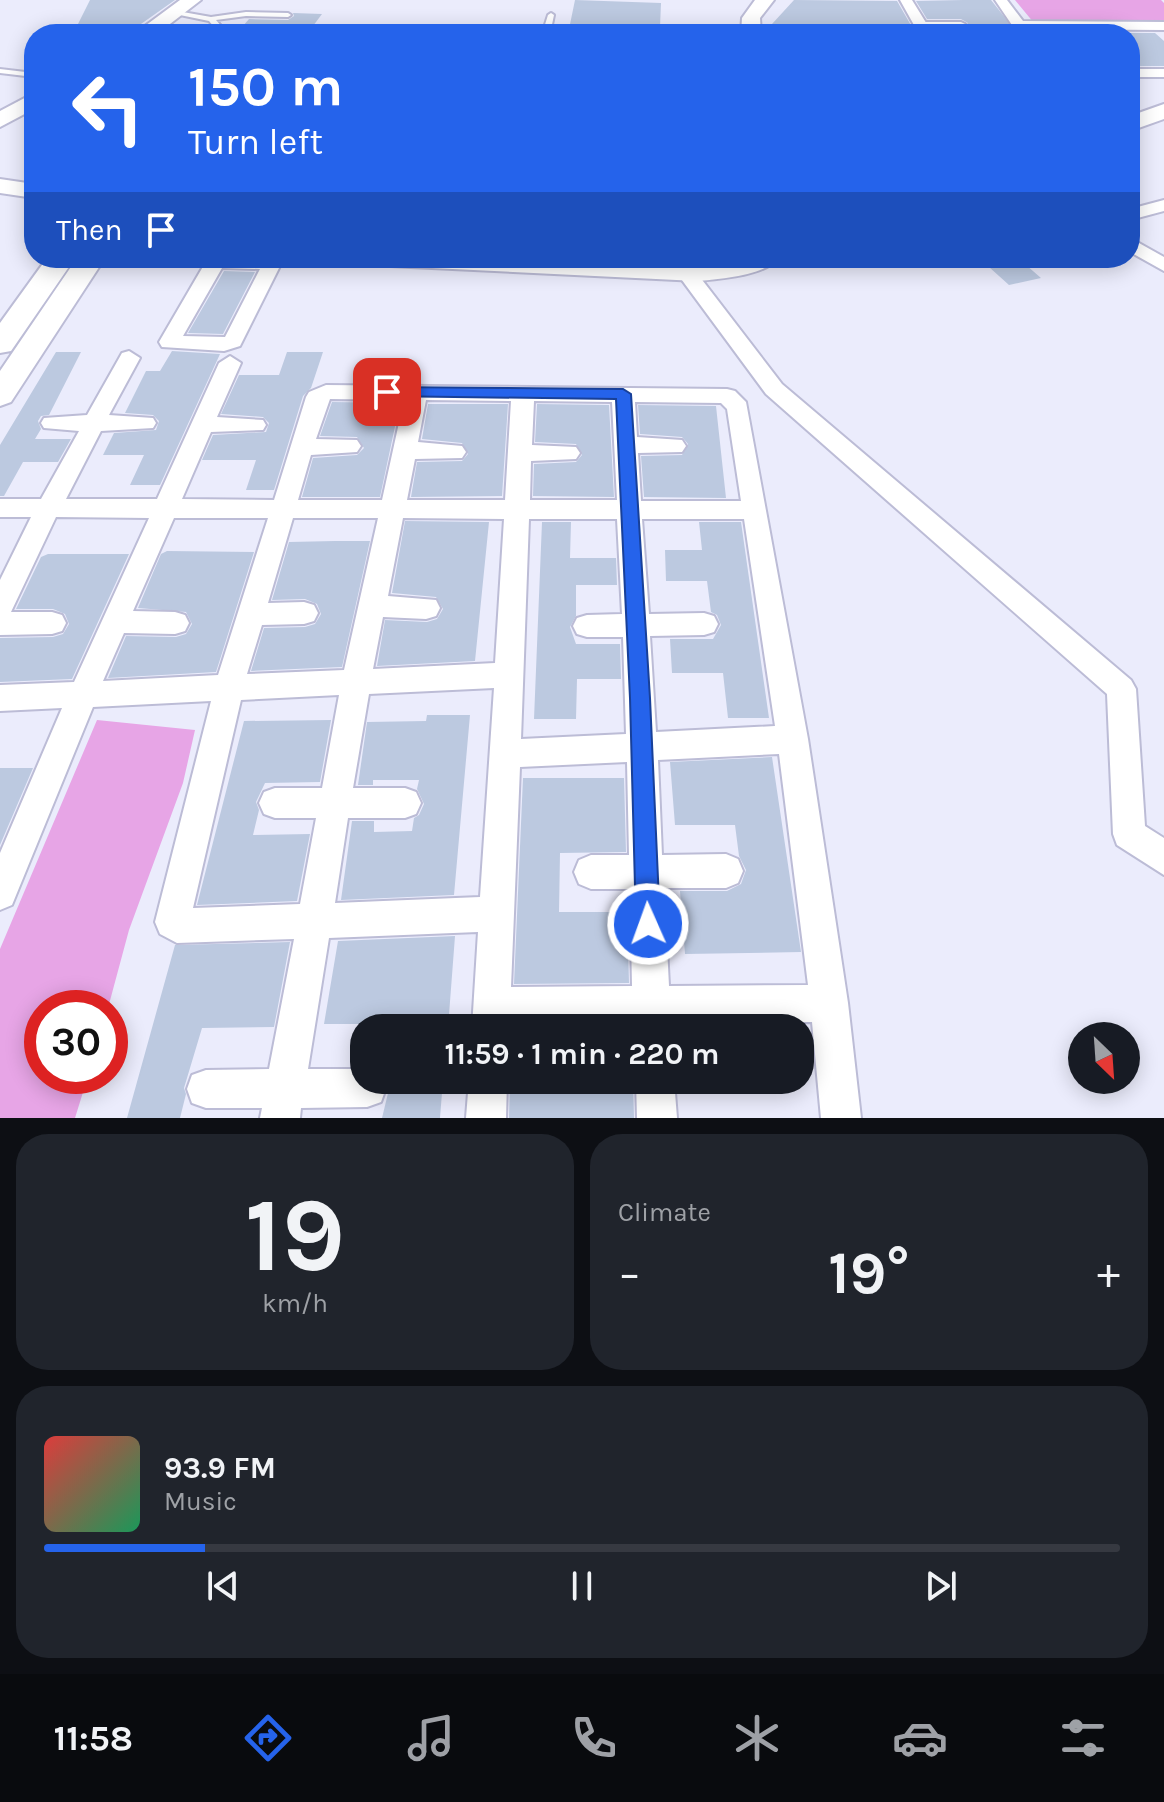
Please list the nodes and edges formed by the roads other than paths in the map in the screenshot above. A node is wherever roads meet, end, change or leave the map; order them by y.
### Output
1 (192, 0) edge
2 (765, 0) edge
3 (906, 0) edge
4 (1001, 0) edge
5 (177, 13) junction
6 (288, 15) dead end
7 (551, 15) dead end
8 (211, 19) junction
9 (160, 24) edge
10 (215, 24) edge
11 (549, 24) edge
12 (751, 24) edge
13 (920, 24) edge
14 (1018, 24) edge
15 (1140, 26) edge
16 (1164, 26) edge
17 (0, 71) edge
18 (1140, 73) edge
19 (1164, 73) edge
20 (24, 74) edge
21 (24, 106) edge
22 (1164, 111) edge
23 (0, 120) edge
24 (1140, 120) edge
25 (0, 186) edge
26 (24, 190) edge
27 (0, 199) edge
28 (24, 203) edge
29 (1164, 205) edge
30 (1140, 212) edge
31 (1140, 250) edge
32 (1164, 265) edge
33 (54, 268) edge
34 (84, 268) edge
35 (211, 268) edge
36 (269, 268) edge
37 (637, 268) edge
38 (736, 268) edge
39 (686, 272) junction
40 (0, 344) edge
41 (129, 358) dead end
42 (230, 363) dead end
43 (417, 392) junction
44 (523, 392) junction
45 (623, 394) junction
46 (0, 395) edge
47 (52, 423) dead end
48 (96, 423) junction
49 (145, 423) dead end
50 (202, 424) junction
51 (255, 425) dead end
52 (625, 445) junction
53 (349, 446) dead end
54 (674, 446) dead end
55 (302, 447) junction
56 (404, 450) junction
57 (454, 452) dead end
58 (521, 453) junction
59 (568, 453) dead end
60 (49, 507) junction
61 (164, 507) junction
62 (284, 507) junction
63 (0, 508) edge
64 (392, 508) junction
65 (518, 509) junction
66 (755, 510) junction
67 (628, 511) junction
68 (372, 606) junction
69 (0, 607) edge
70 (426, 608) dead end
71 (304, 613) dead end
72 (251, 614) junction
73 (114, 622) junction
74 (52, 623) dead end
75 (175, 623) dead end
76 (0, 624) edge
77 (704, 624) dead end
78 (636, 625) junction
79 (587, 626) dead end
80 (510, 675) junction
81 (356, 682) junction
82 (229, 687) junction
83 (83, 694) junction
84 (0, 698) edge
85 (793, 739) junction
86 (642, 746) junction
87 (505, 754) junction
88 (275, 803) dead end
89 (335, 803) junction
90 (405, 803) dead end
91 (1164, 858) edge
92 (646, 871) junction
93 (726, 871) dead end
94 (591, 872) dead end
95 (0, 893) edge
96 (497, 914) junction
97 (315, 919) junction
98 (830, 1003) junction
99 (491, 1014) edge
100 (652, 1014) edge
101 (667, 1014) edge
102 (206, 1089) dead end
103 (350, 1091) edge
104 (487, 1094) edge
105 (656, 1094) edge
106 (283, 1103) edge
107 (486, 1118) edge
108 (657, 1118) edge
109 (841, 1118) edge

1 - 5 main road
2 - 12 main road
3 - 13 street
4 - 14 street
5 - 8 lane
5 - 9 main road
6 - 8 lane
7 - 11 lane
8 - 10 lane
15 - 16 street
17 - 20 lane
18 - 19 street
21 - 23 main road
22 - 24 main road
25 - 26 main road
27 - 28 main road
29 - 30 street
31 - 32 street
33 - 40 main road
34 - 46 main road
35 - 36 street
37 - 39 main road
38 - 39 main road
39 - 91 street
41 - 48 street
42 - 50 street
43 - 44 street
43 - 55 street
43 - 56 street
44 - 45 street
44 - 58 street
45 - 52 street
45 - 66 street
47 - 48 street
48 - 49 street
48 - 60 street
50 - 51 street
50 - 61 street
52 - 54 street
52 - 67 street
53 - 55 street
55 - 62 street
56 - 57 street
56 - 64 street
58 - 59 street
58 - 65 street
60 - 61 street
60 - 63 street
60 - 69 street
61 - 62 street
61 - 73 street
62 - 64 street
62 - 72 street
64 - 65 street
64 - 68 street
65 - 67 street
65 - 80 street
66 - 67 street
66 - 85 street
67 - 78 street
68 - 70 street
68 - 81 street
71 - 72 street
72 - 82 street
73 - 75 street
73 - 83 street
74 - 76 street
77 - 78 street
78 - 79 street
78 - 86 street
80 - 81 street
80 - 87 street
81 - 82 street
81 - 89 street
82 - 83 street
82 - 97 street
83 - 84 street
83 - 95 street
85 - 86 street
85 - 98 street
86 - 87 street
86 - 92 street
87 - 96 street
88 - 89 street
89 - 90 street
89 - 97 street
92 - 93 street
92 - 94 street
92 - 100 street
96 - 97 street
96 - 99 street
97 - 106 street
98 - 101 street
98 - 109 street
102 - 106 street
103 - 106 street
104 - 107 street
105 - 108 street

